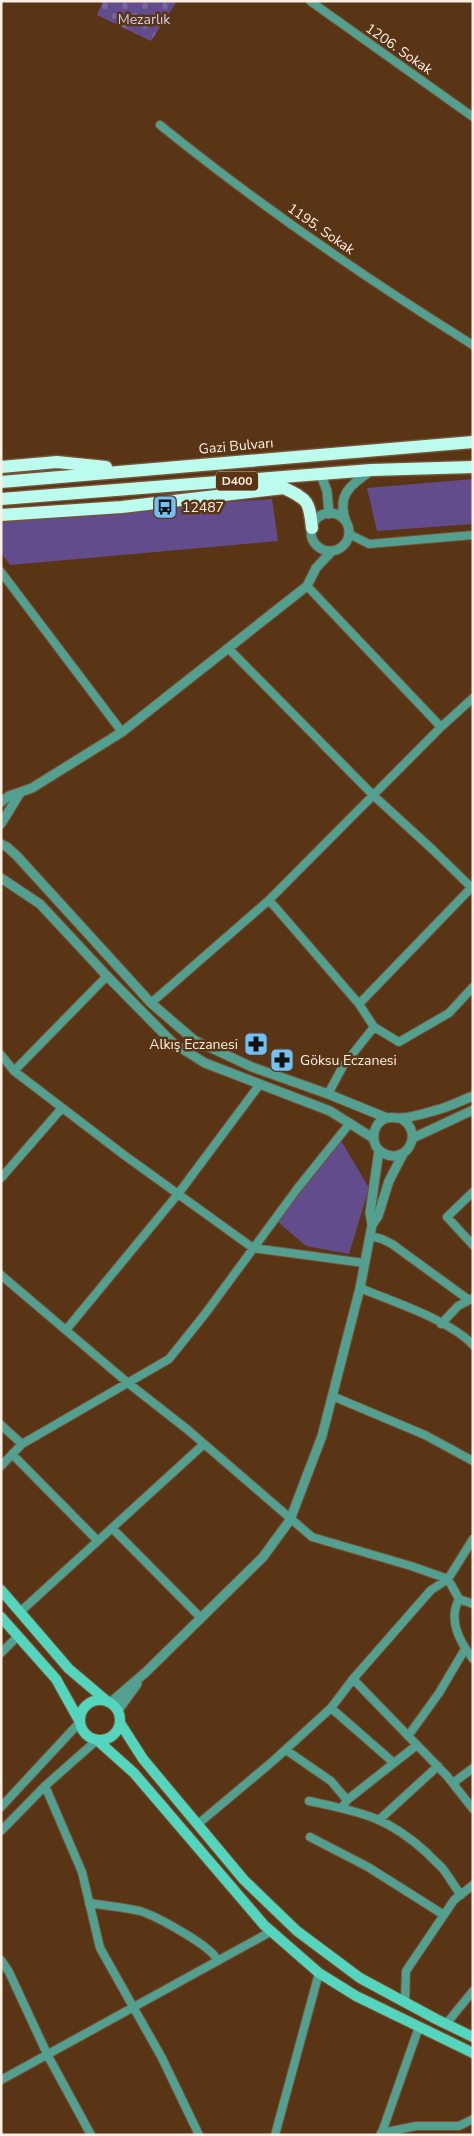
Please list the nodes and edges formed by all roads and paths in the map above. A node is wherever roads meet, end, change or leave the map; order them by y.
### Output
1 (310, 1) edge
2 (473, 117) edge
3 (160, 125) dead end
4 (473, 345) edge
5 (473, 437) edge
6 (473, 442) edge
7 (405, 447) junction
8 (473, 466) edge
9 (1, 467) edge
10 (136, 470) junction
11 (372, 470) junction
12 (321, 475) junction
13 (1, 482) edge
14 (1, 499) edge
15 (329, 514) junction
16 (1, 515) edge
17 (346, 522) junction
18 (312, 534) junction
19 (349, 534) junction
20 (473, 535) edge
21 (332, 551) junction
22 (316, 568) junction
23 (1, 572) edge
24 (307, 586) junction
25 (228, 648) junction
26 (473, 698) edge
27 (441, 727) junction
28 (122, 732) junction
29 (20, 793) junction
30 (373, 795) junction
31 (1, 802) edge
32 (1, 824) edge
33 (1, 844) edge
34 (1, 878) edge
35 (472, 889) edge
36 (269, 900) junction
37 (107, 976) junction
38 (473, 987) edge
39 (151, 1003) junction
40 (359, 1004) junction
41 (374, 1027) junction
42 (1, 1055) edge
43 (14, 1072) junction
44 (260, 1084) junction
45 (328, 1094) junction
46 (473, 1096) edge
47 (62, 1108) junction
48 (473, 1110) edge
49 (387, 1118) junction
50 (400, 1118) junction
51 (350, 1123) junction
52 (374, 1138) junction
53 (413, 1138) junction
54 (379, 1150) junction
55 (403, 1154) junction
56 (1, 1178) edge
57 (473, 1192) edge
58 (178, 1194) junction
59 (372, 1225) junction
60 (370, 1236) junction
61 (473, 1245) edge
62 (253, 1248) junction
63 (364, 1263) junction
64 (1, 1275) edge
65 (360, 1288) junction
66 (471, 1299) edge
67 (441, 1324) junction
68 (66, 1330) junction
69 (473, 1345) edge
70 (128, 1383) junction
71 (332, 1396) junction
72 (1, 1425) edge
73 (22, 1444) junction
74 (204, 1444) junction
75 (12, 1454) junction
76 (473, 1460) edge
77 (1, 1466) edge
78 (290, 1520) junction
79 (112, 1528) junction
80 (473, 1539) edge
81 (98, 1541) junction
82 (448, 1579) junction
83 (1, 1590) edge
84 (460, 1599) junction
85 (473, 1604) edge
86 (20, 1612) junction
87 (1, 1617) edge
88 (201, 1618) junction
89 (18, 1636) junction
90 (465, 1649) junction
91 (1, 1653) edge
92 (473, 1659) edge
93 (146, 1672) junction
94 (353, 1679) junction
95 (109, 1702) junction
96 (331, 1708) junction
97 (118, 1710) junction
98 (80, 1722) junction
99 (120, 1723) junction
100 (408, 1736) junction
101 (97, 1740) junction
102 (417, 1745) junction
103 (286, 1750) junction
104 (394, 1763) junction
105 (438, 1766) junction
106 (473, 1768) edge
107 (453, 1782) junction
108 (45, 1786) junction
109 (347, 1800) junction
110 (309, 1801) dead end
111 (1, 1807) edge
112 (342, 1808) junction
113 (473, 1809) edge
114 (380, 1819) junction
115 (198, 1824) junction
116 (1, 1831) edge
117 (310, 1838) dead end
118 (473, 1885) edge
119 (461, 1894) junction
120 (89, 1903) junction
121 (444, 1915) junction
122 (272, 1931) junction
123 (1, 1960) edge
124 (218, 1961) junction
125 (319, 1973) junction
126 (473, 1991) edge
127 (405, 2002) junction
128 (134, 2008) junction
129 (446, 2024) junction
130 (419, 2027) junction
131 (473, 2037) edge
132 (473, 2053) edge
133 (48, 2056) junction
134 (1, 2080) edge
135 (473, 2119) edge
136 (381, 2134) edge
137 (91, 2135) edge
138 (199, 2135) edge
139 (274, 2135) edge

1 - 2 street, 1206. Sokak
3 - 4 street, 1195. Sokak
5 - 7 highway
6 - 7 highway, Gazi Bulvarı / D400
7 - 10 highway, Gazi Bulvarı / D400
8 - 11 highway, D400
9 - 10 highway
10 - 13 highway, Gazi Bulvarı / D400
11 - 12 highway, D400
11 - 17 street
12 - 14 highway, D400
12 - 15 street
15 - 17 street
15 - 18 street
16 - 18 highway
17 - 19 street
18 - 21 street
18 - 22 street
19 - 20 street
19 - 21 street
21 - 22 street
22 - 24 street
23 - 28 street
24 - 25 street
24 - 27 street
25 - 28 street
25 - 30 street
26 - 27 street
27 - 30 street
28 - 29 street
29 - 31 street
29 - 32 street
30 - 35 street
30 - 36 street
33 - 39 street
34 - 37 street
35 - 40 street
36 - 39 street
36 - 40 street
37 - 43 street
37 - 44 street
38 - 41 street
39 - 45 street
40 - 41 street
41 - 45 street
42 - 43 street
43 - 47 street
44 - 51 street
44 - 58 street
45 - 49 street
46 - 50 street
47 - 56 street
47 - 58 street
48 - 53 street
49 - 50 street
49 - 52 street
50 - 53 street
51 - 52 street
51 - 62 street
52 - 54 street
53 - 55 street
54 - 55 street
54 - 59 street
55 - 59 street
57 - 61 street
58 - 62 street
58 - 68 street
59 - 60 street
60 - 63 street
60 - 66 street
62 - 63 street
62 - 70 street
63 - 65 street
64 - 68 street
65 - 67 street
65 - 71 street
66 - 67 street
67 - 69 street
68 - 70 street
70 - 73 street
70 - 74 street
71 - 76 street
71 - 78 street
72 - 73 street
73 - 75 street
74 - 78 street
74 - 79 street
75 - 77 street
75 - 81 street
78 - 82 street
78 - 88 street
79 - 81 street
79 - 88 street
80 - 82 street
81 - 86 street
82 - 84 street
82 - 94 street
83 - 86 main road
84 - 85 street
84 - 90 street
86 - 95 main road
87 - 89 main road
88 - 93 street
89 - 91 street
89 - 98 main road
90 - 92 street
90 - 100 street
93 - 95 street
93 - 97 street
94 - 96 street
94 - 100 street
95 - 97 main road
95 - 98 main road
96 - 103 street
96 - 104 street
97 - 99 main road
98 - 101 main road
98 - 111 street
99 - 101 main road
99 - 115 main road
100 - 102 street
101 - 108 street
101 - 122 main road
102 - 104 street
102 - 105 street
103 - 109 street
103 - 115 street
104 - 109 street
105 - 107 street
105 - 114 street
106 - 107 street
107 - 113 street
108 - 116 street
108 - 120 street
109 - 112 street
110 - 112 street
112 - 114 street
114 - 119 street
115 - 127 main road
117 - 121 street
118 - 119 street
119 - 121 street
120 - 124 street
120 - 128 street
121 - 127 street
122 - 124 street
122 - 125 main road
123 - 133 street
124 - 128 street
125 - 130 main road
125 - 139 street
126 - 129 street
127 - 129 main road
128 - 133 street
128 - 138 street
129 - 131 main road
130 - 132 main road
130 - 136 street
133 - 134 street
133 - 137 street
135 - 136 street

